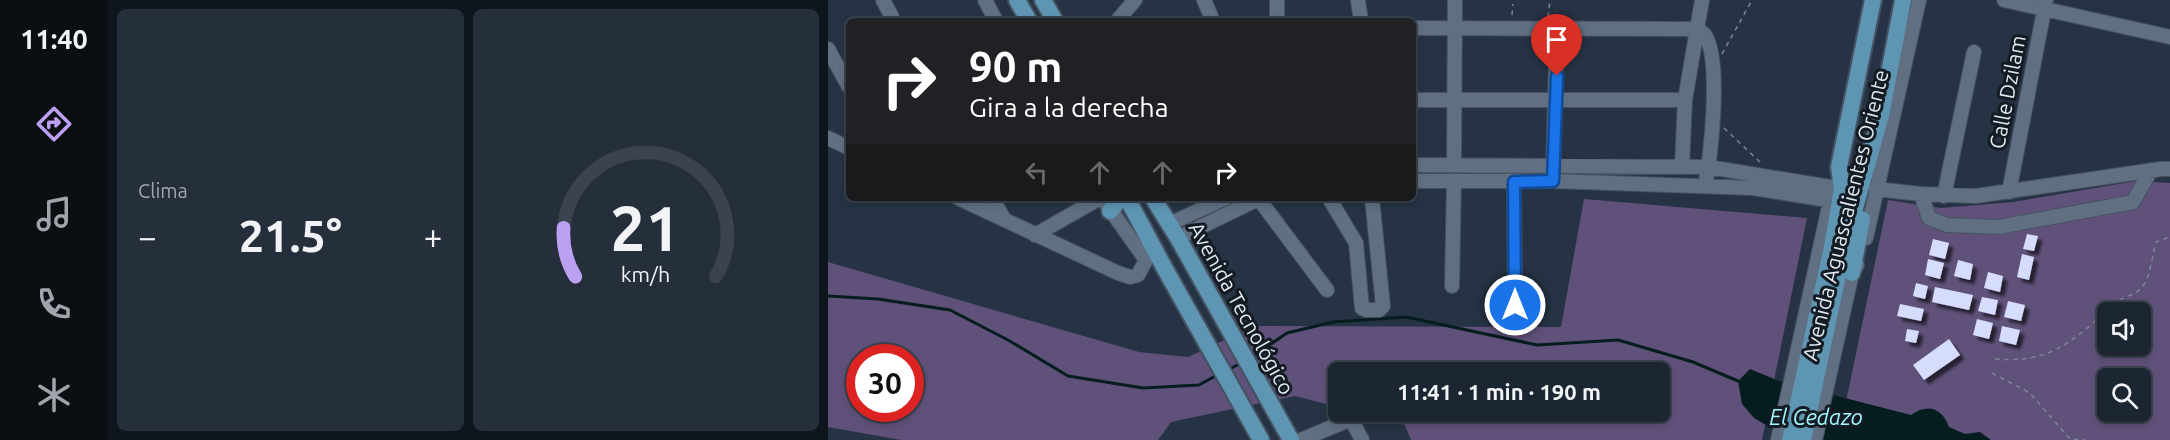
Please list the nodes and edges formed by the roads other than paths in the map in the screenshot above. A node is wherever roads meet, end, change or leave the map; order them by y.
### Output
1 (883, 0) edge
2 (985, 0) edge
3 (1017, 0) edge
4 (1043, 0) edge
5 (1135, 0) edge
6 (1204, 0) edge
7 (1277, 0) edge
8 (1358, 0) edge
9 (1455, 0) edge
10 (1702, 0) edge
11 (1903, 0) edge
12 (1919, 0) edge
13 (2004, 0) edge
14 (1869, 1) edge
15 (2045, 4) edge
16 (892, 18) edge
17 (994, 18) edge
18 (1027, 18) edge
19 (1053, 18) edge
20 (1120, 18) edge
21 (1212, 18) edge
22 (1277, 18) edge
23 (1360, 18) edge
24 (1416, 28) edge
25 (1455, 28) junction
26 (1696, 29) junction
27 (1552, 30) junction
28 (2170, 37) edge
29 (828, 49) edge
30 (1974, 52) dead end
31 (846, 82) edge
32 (1556, 99) junction
33 (1416, 100) edge
34 (1454, 100) junction
35 (1685, 100) junction
36 (1881, 115) junction
37 (828, 138) edge
38 (846, 147) edge
39 (1454, 164) junction
40 (1416, 165) edge
41 (1553, 166) junction
42 (1682, 166) junction
43 (1709, 167) junction
44 (2170, 169) edge
45 (2151, 170) junction
46 (1416, 181) edge
47 (1454, 181) junction
48 (1553, 181) junction
49 (1514, 182) junction
50 (1705, 186) junction
51 (1876, 189) junction
52 (2009, 192) junction
53 (1921, 194) junction
54 (1836, 195) junction
55 (1944, 196) junction
56 (965, 201) edge
57 (994, 201) edge
58 (1108, 201) edge
59 (1129, 201) edge
60 (1155, 201) edge
61 (1221, 201) edge
62 (1251, 201) edge
63 (1261, 201) edge
64 (1331, 201) edge
65 (1372, 201) edge
66 (1004, 219) junction
67 (1173, 231) junction
68 (1035, 235) junction
69 (1838, 249) junction
70 (1146, 260) junction
71 (1165, 269) junction
72 (1852, 273) junction
73 (1452, 286) dead end
74 (1327, 290) dead end
75 (1515, 305) dead end
76 (1332, 434) edge
77 (1262, 440) edge
78 (1291, 440) edge
79 (1301, 440) edge
80 (1362, 440) edge
81 (1778, 440) edge
82 (1790, 440) edge
83 (1803, 440) edge
84 (1815, 440) edge

1 - 16 street
2 - 17 street
3 - 18 main road
4 - 19 main road
5 - 20 street
6 - 21 street
7 - 22 street
8 - 23 street
9 - 25 street
10 - 26 street
11 - 36 main road, Avenida Aguascalientes Oriente
12 - 51 street, Avenida Aguascalientes Oriente
13 - 15 street
14 - 54 main road, Avenida Aguascalientes Oriente
15 - 28 street
15 - 52 street, Calle Dzilam
24 - 25 street
25 - 27 street
25 - 34 street
26 - 27 street
26 - 35 street
26 - 43 street
27 - 32 street
29 - 31 street
30 - 55 street
32 - 34 street
32 - 35 street
32 - 41 street
33 - 34 street
34 - 39 street
35 - 42 street
36 - 69 main road, Avenida Aguascalientes Oriente
36 - 72 main road
37 - 38 street
39 - 40 street
39 - 41 street
41 - 42 street
41 - 48 street
42 - 43 street
43 - 50 street
43 - 54 street
44 - 45 street
45 - 52 street
45 - 53 street
46 - 47 street
47 - 49 street
47 - 73 street
48 - 49 street
48 - 50 street
49 - 75 street
50 - 54 street
51 - 53 street
51 - 72 street, Avenida Aguascalientes Oriente
52 - 55 street
53 - 55 street
54 - 69 main road, Avenida Aguascalientes Oriente
54 - 81 street, Avenida Aguascalientes Oriente
56 - 66 street
57 - 66 street
58 - 68 street
58 - 70 street
59 - 71 main road
60 - 67 main road, Avenida Tecnológico
61 - 67 street
62 - 67 street
63 - 74 street
64 - 65 street
66 - 68 street
67 - 78 main road, Avenida Tecnológico
68 - 70 street
69 - 82 main road, Avenida Aguascalientes Oriente
69 - 83 main road, Avenida Aguascalientes Oriente
70 - 71 main road
71 - 77 main road
72 - 84 street, Avenida Aguascalientes Oriente
76 - 79 street
76 - 80 street

